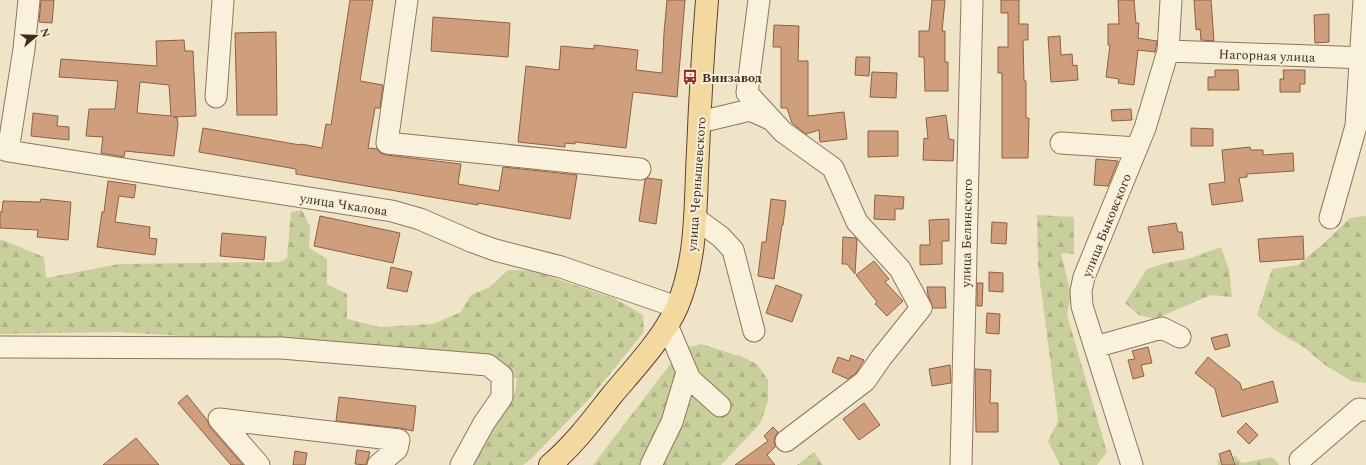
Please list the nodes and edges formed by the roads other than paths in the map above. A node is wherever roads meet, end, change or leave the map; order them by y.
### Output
1 (29, 0) edge
2 (224, 0) edge
3 (407, 0) edge
4 (707, 0) edge
5 (759, 0) edge
6 (972, 0) edge
7 (1171, 0) edge
8 (1364, 0) edge
9 (1168, 51) junction
10 (1363, 58) edge
11 (216, 97) dead end
12 (771, 119) junction
13 (700, 122) junction
14 (1061, 143) dead end
15 (1137, 148) junction
16 (4, 150) edge
17 (640, 168) dead end
18 (695, 218) junction
19 (1330, 218) dead end
20 (672, 316) junction
21 (754, 331) dead end
22 (1180, 337) dead end
23 (0, 347) edge
24 (1095, 347) junction
25 (687, 372) junction
26 (720, 406) dead end
27 (1366, 410) edge
28 (786, 440) dead end
29 (1124, 460) edge
30 (1300, 460) dead end
31 (259, 465) edge
32 (378, 465) edge
33 (461, 465) edge
34 (550, 465) edge
35 (651, 465) edge
36 (961, 465) edge

1 - 16 street
2 - 11 street
3 - 17 street
4 - 13 main road, улица Чернышевского
5 - 12 street
6 - 36 street, улица Белинского
7 - 9 street, улица Быковского
8 - 10 street
9 - 10 street, Нагорная улица
9 - 15 street, улица Быковского
10 - 19 street
12 - 13 street
12 - 28 street
13 - 18 main road, улица Чернышевского
14 - 15 street
15 - 24 street, улица Быковского
16 - 20 street, улица Чкалова
18 - 20 main road, улица Чернышевского
18 - 21 street
20 - 25 street
20 - 34 main road, улица Чернышевского
22 - 24 street
23 - 33 street
24 - 29 street, улица Быковского
25 - 26 street
25 - 35 street
27 - 30 street
31 - 32 street

